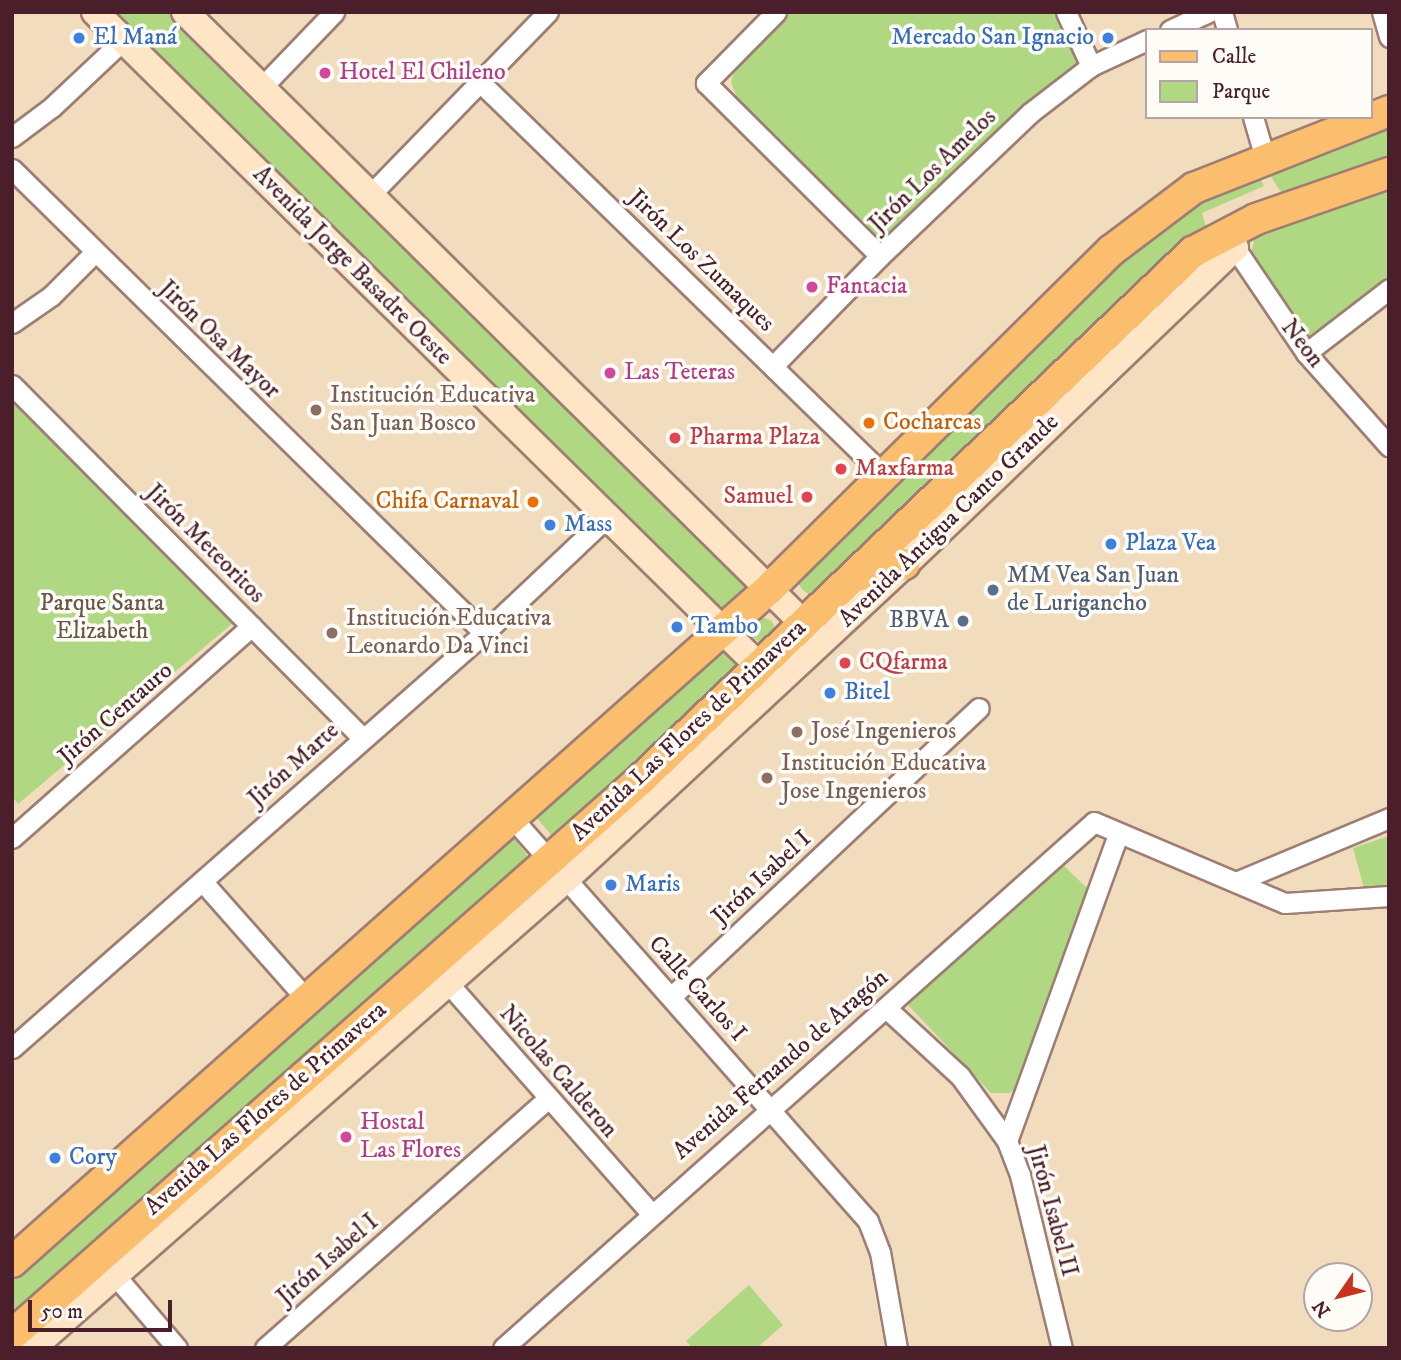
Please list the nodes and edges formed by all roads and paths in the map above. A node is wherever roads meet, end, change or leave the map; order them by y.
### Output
1 (95, 12) edge
2 (184, 12) edge
3 (334, 12) edge
4 (548, 12) edge
5 (776, 12) edge
6 (1066, 12) edge
7 (1209, 12) edge
8 (1382, 12) edge
9 (1174, 28) edge
10 (1389, 37) edge
11 (123, 40) junction
12 (1146, 40) edge
13 (1091, 65) junction
14 (481, 83) junction
15 (260, 89) junction
16 (1254, 119) edge
17 (1368, 119) edge
18 (12, 137) edge
19 (1265, 158) junction
20 (12, 169) edge
21 (1389, 173) edge
22 (368, 197) junction
23 (1231, 240) junction
24 (94, 253) junction
25 (880, 256) junction
26 (1389, 289) edge
27 (12, 323) edge
28 (1306, 352) junction
29 (774, 365) junction
30 (12, 385) edge
31 (1389, 446) edge
32 (885, 476) junction
33 (607, 517) junction
34 (905, 564) junction
35 (857, 576) junction
36 (769, 589) junction
37 (804, 624) junction
38 (252, 626) junction
39 (722, 630) junction
40 (484, 633) junction
41 (759, 667) junction
42 (979, 708) dead end
43 (361, 737) junction
44 (1389, 818) edge
45 (513, 819) junction
46 (1118, 834) junction
47 (12, 838) edge
48 (558, 870) junction
49 (202, 881) junction
50 (1238, 881) junction
51 (1389, 897) edge
52 (439, 974) junction
53 (671, 997) junction
54 (308, 1001) junction
55 (886, 1007) junction
56 (12, 1048) edge
57 (549, 1098) junction
58 (769, 1107) junction
59 (1007, 1141) junction
60 (650, 1212) junction
61 (12, 1262) edge
62 (107, 1266) junction
63 (12, 1335) edge
64 (32, 1348) edge
65 (177, 1348) edge
66 (265, 1348) edge
67 (503, 1348) edge
68 (897, 1348) edge
69 (1062, 1348) edge

1 - 11 main road, Avenida Jorge Basadre Oeste
2 - 15 main road
3 - 15 street
4 - 14 street
5 - 25 street
6 - 13 street
7 - 9 street
8 - 10 street
11 - 18 street
11 - 33 main road, Avenida Jorge Basadre Oeste
12 - 13 street, Jirón Los Amelos
13 - 25 street, Jirón Los Amelos
14 - 22 street
14 - 29 street, Jirón Los Zumaques
15 - 22 main road
16 - 19 street
17 - 19 main road, Avenida Las Flores de Primavera
19 - 32 main road, Avenida Las Flores de Primavera
20 - 24 street, Jirón Osa Mayor
21 - 23 main road, Avenida Las Flores de Primavera
22 - 36 main road
23 - 28 street, Neon
23 - 34 main road, Avenida Antigua Canto Grande
23 - 35 main road, Avenida Las Flores de Primavera
24 - 27 street
24 - 40 street, Jirón Osa Mayor
25 - 29 street, Jirón Los Amelos
26 - 28 street
28 - 31 street, Neon
29 - 32 street, Jirón Los Zumaques
30 - 38 street, Jirón Meteoritos
32 - 36 main road, Avenida Las Flores de Primavera
33 - 39 main road, Avenida Jorge Basadre Oeste
33 - 40 street, Jirón Marte
34 - 35 main road
34 - 48 main road, Avenida Antigua Canto Grande
35 - 37 main road, Avenida Las Flores de Primavera
36 - 37 main road
36 - 39 main road, Avenida Las Flores de Primavera
37 - 41 main road, Avenida Las Flores de Primavera
38 - 43 street, Jirón Meteoritos
38 - 47 street, Jirón Centauro
39 - 41 main road, Avenida Jorge Basadre Oeste
39 - 45 main road, Avenida Las Flores de Primavera
40 - 43 street, Jirón Marte
41 - 48 main road, Avenida Las Flores de Primavera
42 - 53 street, Jirón Isabel I
43 - 49 street, Jirón Marte
44 - 50 street
45 - 48 street, Calle Carlos I
45 - 54 main road, Avenida Las Flores de Primavera
46 - 50 street
46 - 55 street, Avenida Fernando de Aragón
46 - 59 street
48 - 52 main road, Avenida Las Flores de Primavera
48 - 53 street, Calle Carlos I
49 - 54 street
49 - 56 street, Jirón Marte
50 - 51 street
52 - 57 street, Nicolas Calderon
52 - 62 main road, Avenida Las Flores de Primavera
53 - 58 street, Calle Carlos I
54 - 61 main road, Avenida Las Flores de Primavera
55 - 58 street, Avenida Fernando de Aragón
55 - 59 street, Jirón Isabel II
57 - 60 street, Nicolas Calderon
57 - 66 street, Jirón Isabel I
58 - 60 street, Avenida Fernando de Aragón
58 - 68 street, Calle Carlos I
59 - 69 street, Jirón Isabel II
60 - 67 street, Avenida Fernando de Aragón
62 - 63 main road, Avenida Las Flores de Primavera
62 - 64 main road
62 - 65 street

